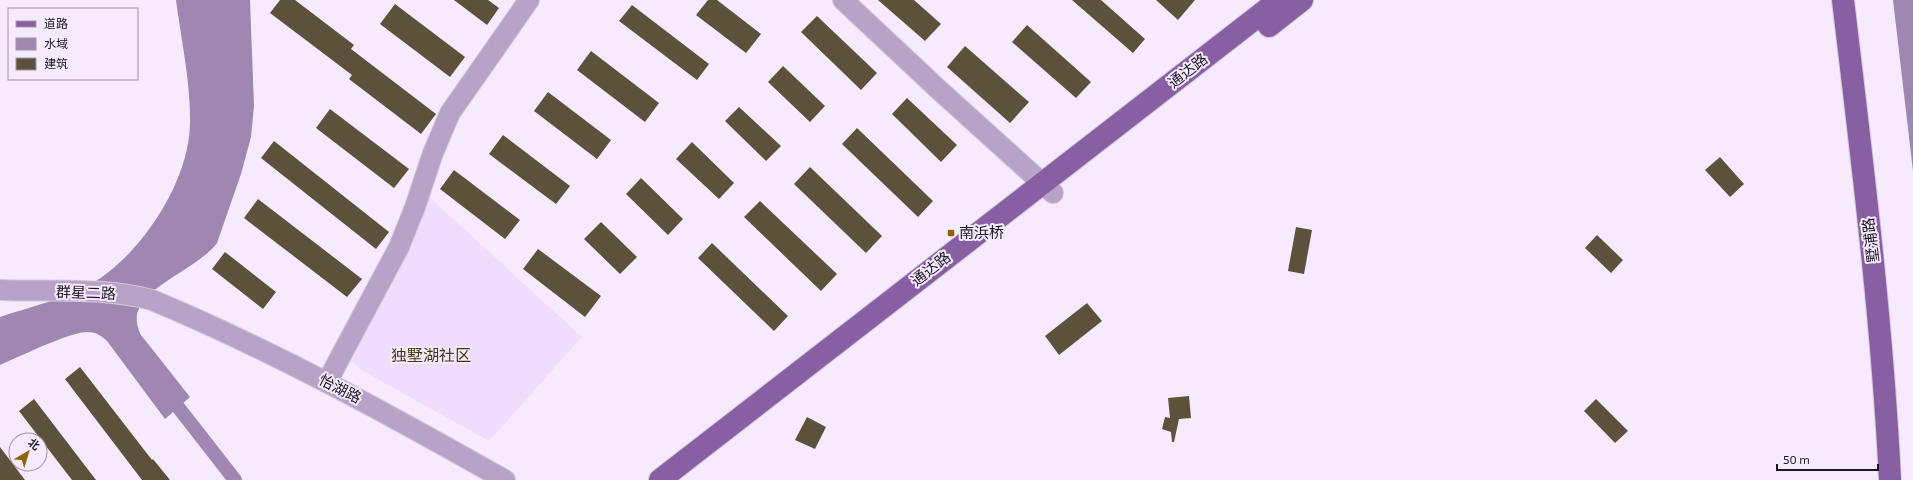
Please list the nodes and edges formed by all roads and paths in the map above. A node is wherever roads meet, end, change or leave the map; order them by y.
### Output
1 (529, 0) edge
2 (843, 0) edge
3 (1279, 0) edge
4 (1302, 0) edge
5 (1843, 0) edge
6 (1048, 188) junction
7 (0, 290) edge
8 (170, 308) joint
9 (327, 382) junction
10 (505, 480) edge
11 (660, 480) edge
12 (683, 480) edge
13 (1890, 480) edge

1 - 9 street
2 - 6 street
3 - 6 main road, 通达路
4 - 6 main road, 通达路
5 - 13 main road, 墅浦路
6 - 11 main road, 通达路
6 - 12 main road, 通达路
7 - 8 street, 群星二路
8 - 9 street, 怡湖路
9 - 10 street, 怡湖路

